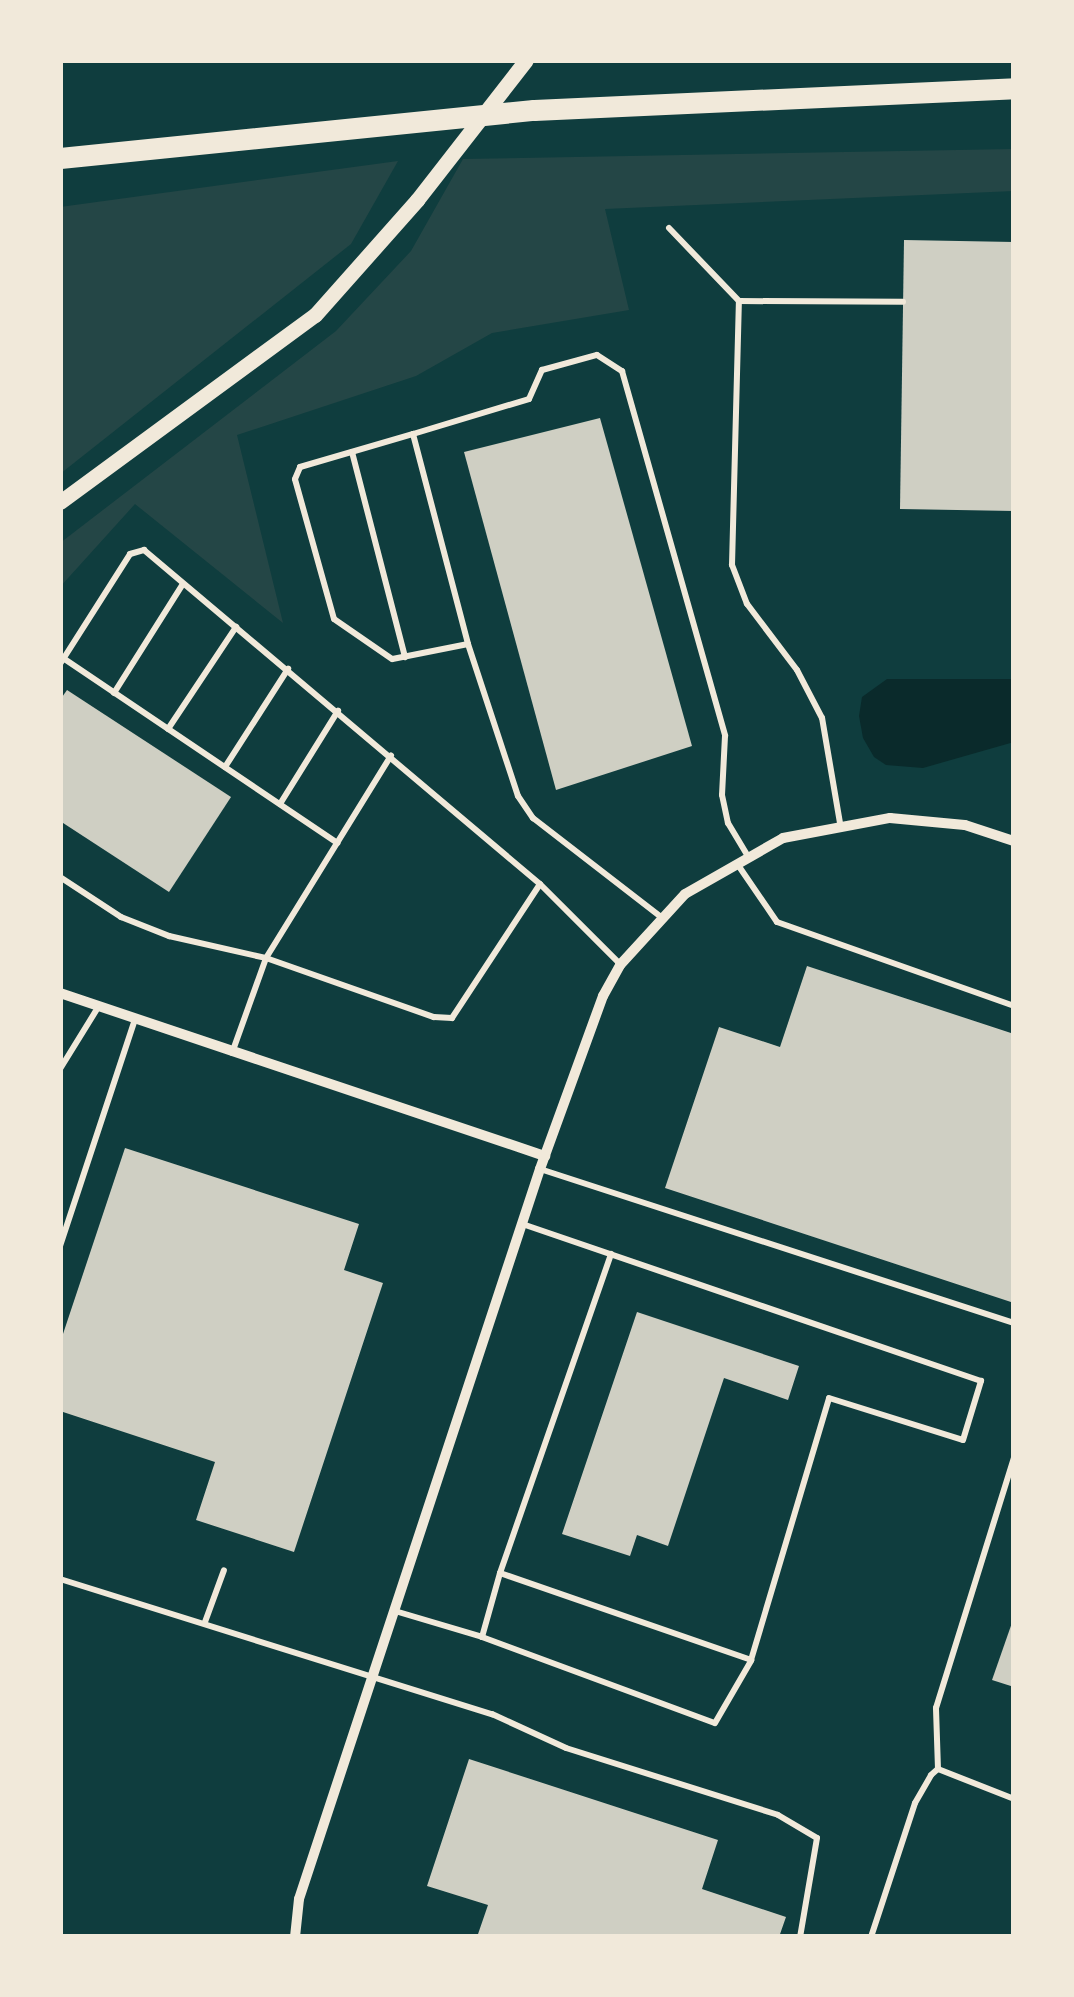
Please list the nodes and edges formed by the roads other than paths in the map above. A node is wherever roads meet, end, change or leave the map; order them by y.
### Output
1 (526, 60) edge
2 (1014, 88) edge
3 (60, 158) edge
4 (669, 229) dead end
5 (739, 301) junction
6 (903, 302) dead end
7 (413, 434) junction
8 (352, 452) junction
9 (60, 502) edge
10 (183, 584) junction
11 (236, 627) junction
12 (468, 644) junction
13 (405, 659) junction
14 (62, 661) edge
15 (287, 669) junction
16 (114, 692) junction
17 (338, 711) junction
18 (168, 729) junction
19 (391, 756) junction
20 (225, 767) junction
21 (280, 804) junction
22 (840, 824) junction
23 (1014, 841) edge
24 (337, 843) junction
25 (741, 858) junction
26 (60, 877) edge
27 (540, 884) junction
28 (660, 916) junction
29 (266, 958) junction
30 (620, 964) junction
31 (60, 993) edge
32 (1014, 1006) edge
33 (97, 1009) junction
34 (134, 1022) junction
35 (232, 1054) junction
36 (60, 1069) edge
37 (543, 1162) junction
38 (523, 1225) junction
39 (60, 1246) edge
40 (610, 1255) junction
41 (1014, 1323) edge
42 (1014, 1459) edge
43 (224, 1570) dead end
44 (500, 1573) junction
45 (60, 1579) edge
46 (395, 1611) junction
47 (205, 1622) junction
48 (482, 1637) junction
49 (751, 1660) junction
50 (373, 1678) junction
51 (938, 1769) junction
52 (1014, 1799) edge
53 (295, 1937) edge
54 (800, 1937) edge
55 (871, 1937) edge

1 - 9 main road
2 - 3 highway
4 - 5 lane
5 - 6 lane
5 - 22 lane
7 - 8 lane
7 - 12 lane
7 - 25 lane
8 - 13 lane
8 - 13 lane
10 - 11 lane
10 - 14 lane
10 - 16 lane
11 - 15 lane
11 - 18 lane
12 - 13 lane
12 - 28 lane
14 - 16 lane
15 - 17 lane
15 - 20 lane
16 - 18 lane
17 - 19 lane
17 - 21 lane
18 - 20 lane
19 - 24 lane
19 - 27 lane
20 - 21 lane
21 - 24 lane
22 - 23 street
22 - 25 street
24 - 29 lane
25 - 28 street
25 - 32 lane
26 - 29 lane
27 - 29 lane
27 - 30 lane
28 - 30 street
29 - 35 lane
30 - 37 street
31 - 33 street
33 - 34 street
33 - 36 lane
34 - 35 street
34 - 39 lane
35 - 37 street
37 - 38 street
37 - 41 lane
38 - 40 lane
38 - 46 street
40 - 44 lane
40 - 49 lane
42 - 51 lane
43 - 47 lane
44 - 48 lane
44 - 49 lane
45 - 47 lane
46 - 48 lane
46 - 50 street
47 - 50 lane
48 - 49 lane
50 - 53 street
50 - 54 lane
51 - 52 lane
51 - 55 lane

